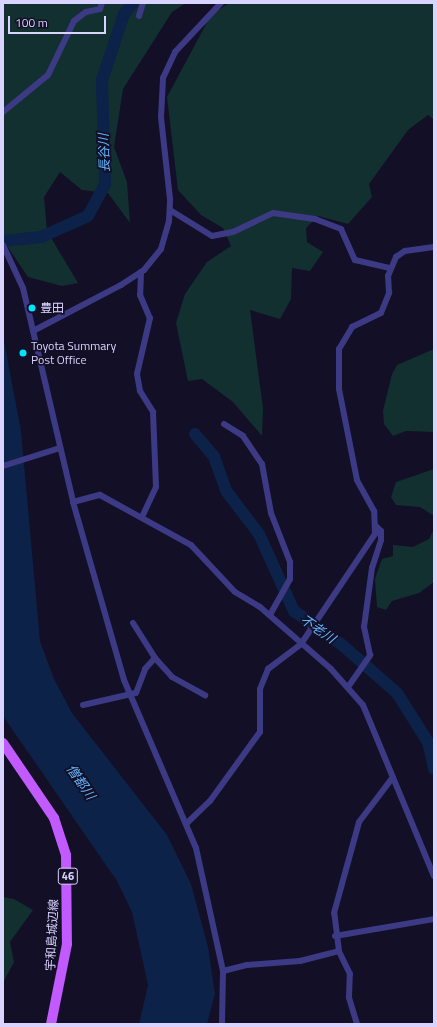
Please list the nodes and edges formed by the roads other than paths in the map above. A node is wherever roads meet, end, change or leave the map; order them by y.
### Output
1 (102, 3) edge
2 (143, 3) edge
3 (221, 3) edge
4 (139, 16) dead end
5 (3, 112) edge
6 (170, 210) junction
7 (3, 245) edge
8 (434, 246) edge
9 (390, 268) junction
10 (141, 272) junction
11 (33, 331) junction
12 (224, 424) dead end
13 (60, 448) junction
14 (3, 466) edge
15 (73, 502) junction
16 (142, 517) junction
17 (377, 527) junction
18 (270, 615) junction
19 (133, 623) dead end
20 (301, 644) junction
21 (155, 658) junction
22 (348, 687) junction
23 (205, 695) dead end
24 (130, 697) junction
25 (83, 705) dead end
26 (3, 743) edge
27 (393, 777) junction
28 (186, 824) junction
29 (434, 876) edge
30 (434, 919) edge
31 (335, 936) junction
32 (339, 951) junction
33 (223, 971) junction
34 (51, 1024) edge
35 (222, 1024) edge
36 (357, 1024) edge

1 - 5 street
2 - 4 street
3 - 6 street
6 - 9 street
6 - 10 street
7 - 11 street
8 - 9 street
9 - 17 street
10 - 11 street
10 - 16 street
11 - 13 street
12 - 18 street
13 - 14 street
13 - 15 street
15 - 16 street
15 - 24 street
16 - 18 street
17 - 20 street
17 - 22 street
18 - 20 street
19 - 21 street
20 - 22 street
20 - 28 street
21 - 23 street
21 - 24 street
22 - 27 street
24 - 25 street
24 - 28 street
26 - 34 main road, 宇和島城辺線 / 46
27 - 29 street
27 - 31 street
28 - 33 street
30 - 31 street
31 - 32 street
32 - 33 street
32 - 36 street
33 - 35 street

